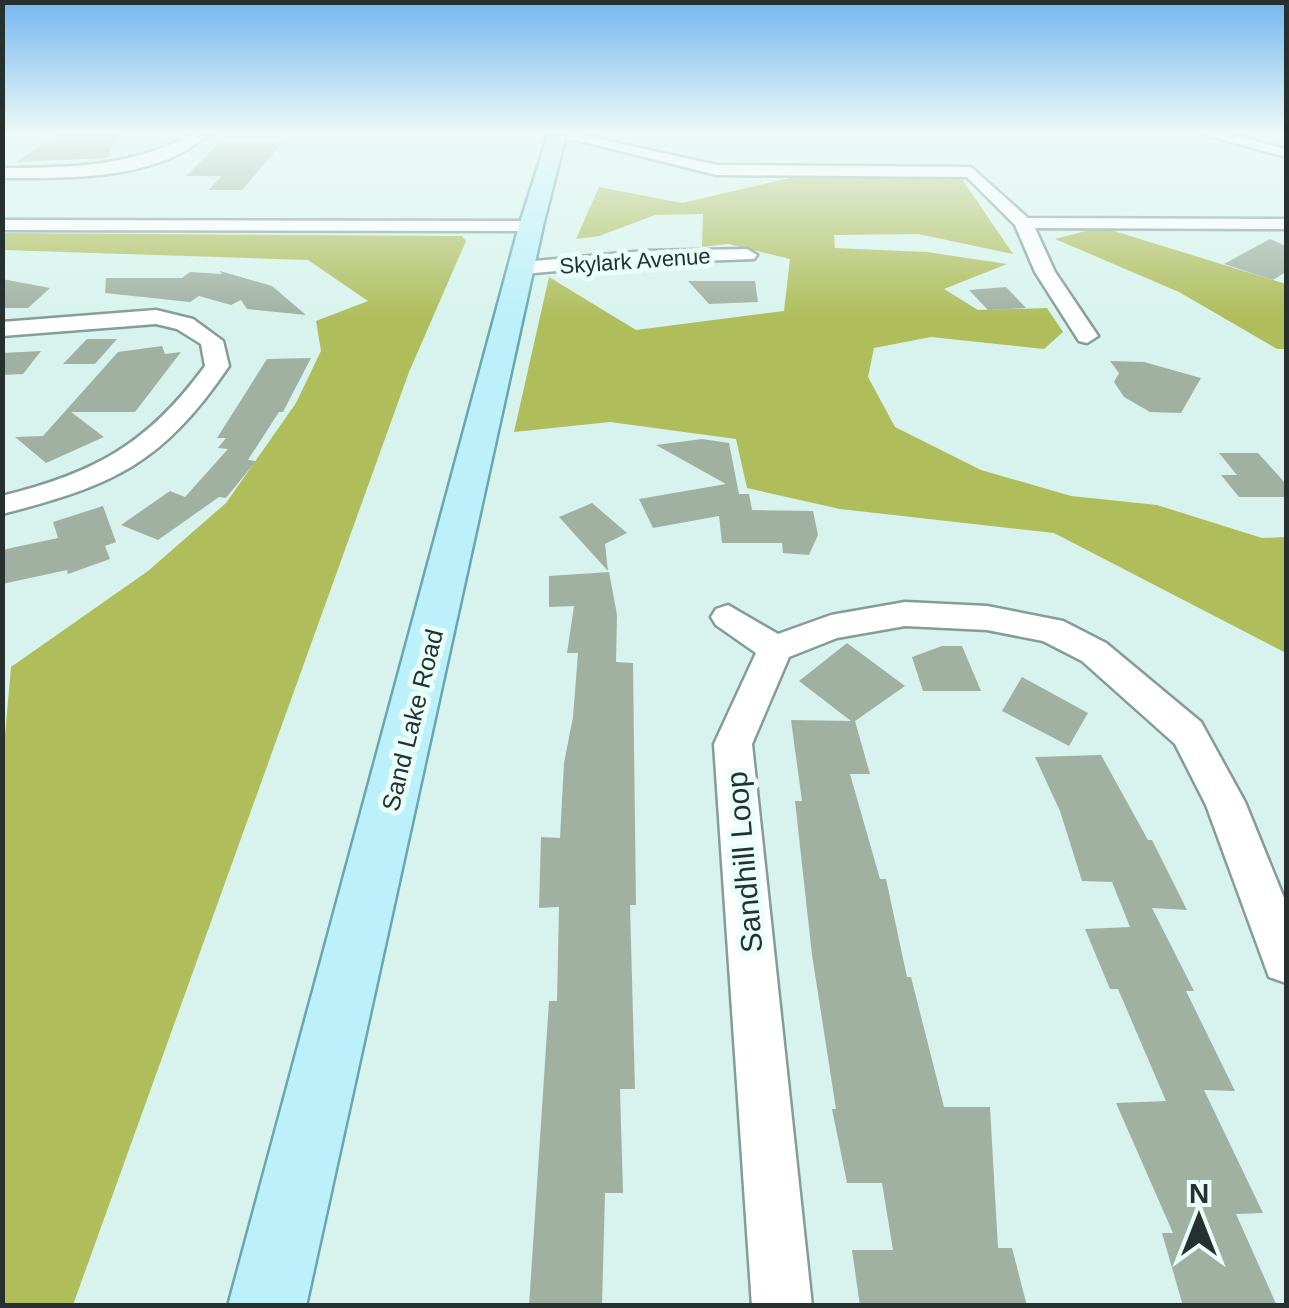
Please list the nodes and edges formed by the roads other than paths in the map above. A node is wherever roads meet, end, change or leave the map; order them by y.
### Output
1 (542, 196) edge
2 (996, 196) edge
3 (1023, 223) junction
4 (1286, 224) edge
5 (2, 225) edge
6 (527, 247) junction
7 (747, 255) dead end
8 (2, 329) edge
9 (1086, 336) dead end
10 (2, 506) edge
11 (728, 617) dead end
12 (775, 649) junction
13 (1286, 960) edge
14 (267, 1306) edge
15 (782, 1306) edge

1 - 6 main road, Sand Lake Road
2 - 3 street
3 - 4 street
3 - 9 street
5 - 6 street, Skylark Avenue
6 - 7 street, Skylark Avenue
6 - 14 main road, Sand Lake Road
8 - 10 street
11 - 12 street
12 - 13 street
12 - 15 street, Sandhill Loop

